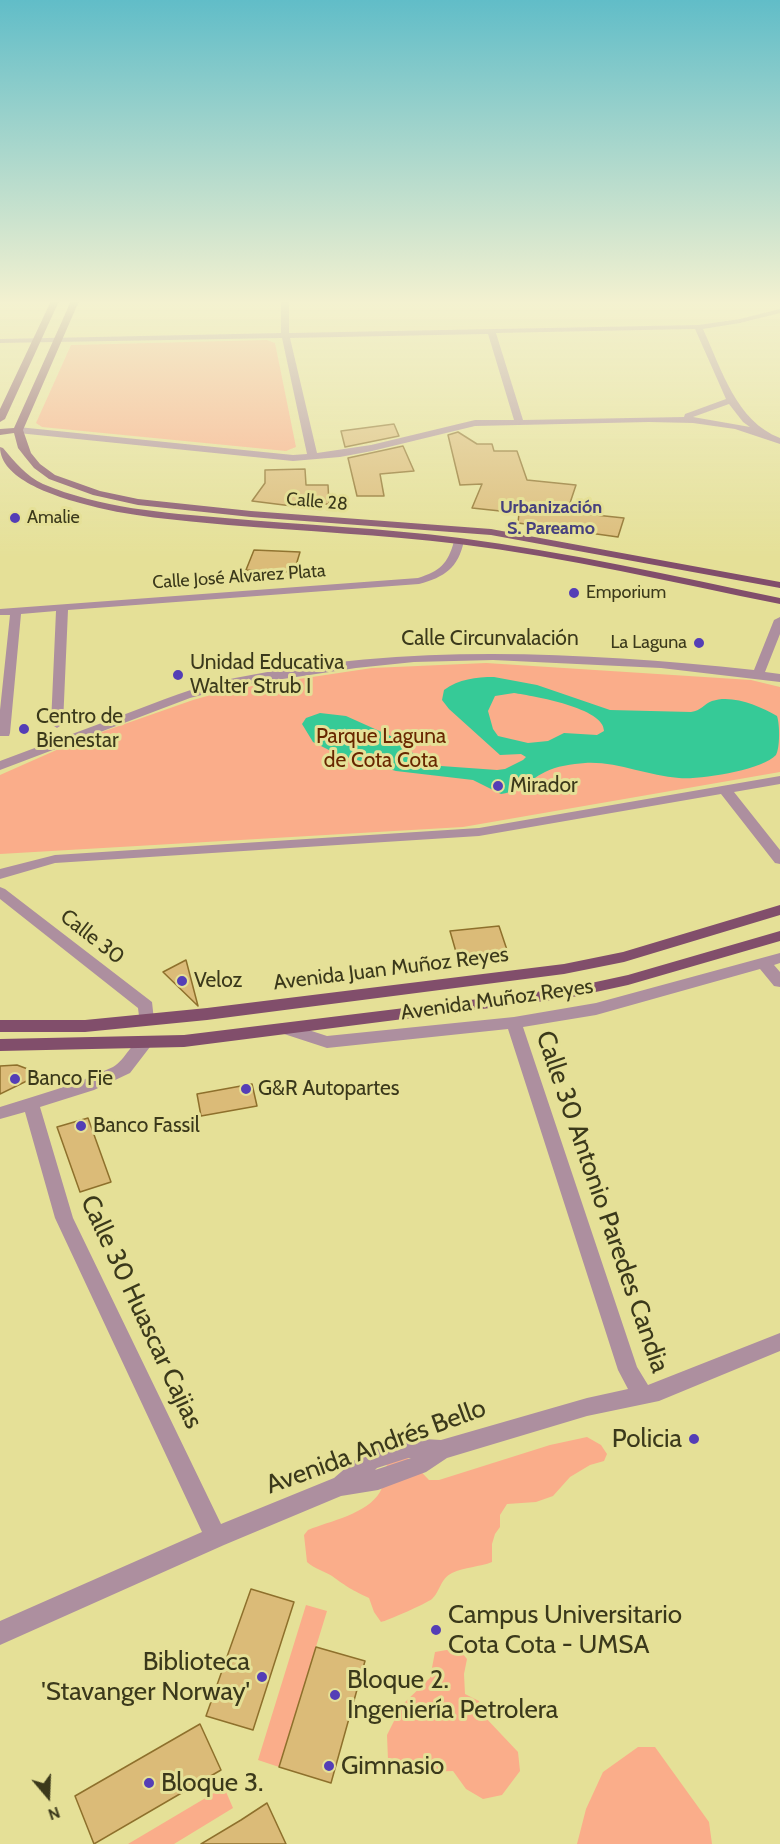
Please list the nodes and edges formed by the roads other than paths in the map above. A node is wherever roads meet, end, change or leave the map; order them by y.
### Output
1 (16, 387) edge
2 (37, 387) edge
3 (297, 387) edge
4 (508, 387) edge
5 (725, 387) edge
6 (14, 392) junction
7 (35, 392) junction
8 (731, 400) junction
9 (682, 417) junction
10 (0, 419) edge
11 (519, 422) junction
12 (18, 430) junction
13 (0, 432) edge
14 (763, 433) junction
15 (780, 441) edge
16 (0, 450) edge
17 (313, 457) junction
18 (97, 493) junction
19 (84, 501) junction
20 (251, 514) junction
21 (245, 524) junction
22 (461, 535) junction
23 (780, 585) edge
24 (780, 601) edge
25 (62, 608) junction
26 (16, 611) junction
27 (0, 612) edge
28 (780, 620) edge
29 (758, 674) junction
30 (780, 678) edge
31 (57, 724) dead end
32 (4, 733) dead end
33 (0, 766) edge
34 (780, 780) edge
35 (726, 791) junction
36 (780, 860) edge
37 (0, 874) edge
38 (0, 892) edge
39 (780, 910) edge
40 (780, 936) edge
41 (772, 961) edge
42 (780, 981) edge
43 (146, 1020) junction
44 (514, 1023) junction
45 (0, 1026) edge
46 (287, 1029) junction
47 (145, 1043) junction
48 (0, 1046) edge
49 (31, 1104) junction
50 (0, 1113) edge
51 (780, 1342) edge
52 (643, 1396) junction
53 (216, 1537) junction
54 (0, 1633) edge

1 - 6 main road
2 - 7 main road
3 - 17 street
4 - 11 street
5 - 8 street
6 - 7 main road
6 - 10 main road
7 - 12 main road
8 - 9 street
8 - 14 street
9 - 11 street
9 - 14 street
11 - 17 street
12 - 13 main road
12 - 17 street
12 - 18 main road, Calle 28
14 - 15 street
16 - 19 main road, Calle 28
18 - 19 main road
18 - 20 main road, Calle 28
19 - 21 main road, Calle 28
20 - 21 main road
20 - 22 main road, Calle 28
21 - 22 main road, Calle 28
22 - 23 main road, Calle 28
22 - 24 main road, Calle 28
22 - 25 street, Calle José Alvarez Plata
25 - 26 street, Calle José Alvarez Plata
25 - 31 street
26 - 27 street, Calle José Alvarez Plata
26 - 32 street
28 - 29 street
29 - 30 street, Calle Circunvalación
29 - 33 street, Calle Circunvalación
34 - 35 street
35 - 36 street
35 - 37 street
38 - 43 street, Calle 30
39 - 43 main road, Avenida Juan Muñoz Reyes
40 - 46 main road
41 - 42 street
41 - 44 street, Avenida Muñoz Reyes
43 - 45 main road, Avenida Juan Muñoz Reyes
43 - 47 main road
44 - 46 street, Avenida Muñoz Reyes
44 - 52 street, Calle 30 Antonio Paredes Candia
46 - 47 main road
47 - 48 main road
47 - 49 street
49 - 50 street
49 - 53 street, Calle 30 Huascar Cajias
51 - 52 street, Avenida Andrés Bello
52 - 53 street, Avenida Andrés Bello
53 - 54 street, Avenida Andrés Bello

